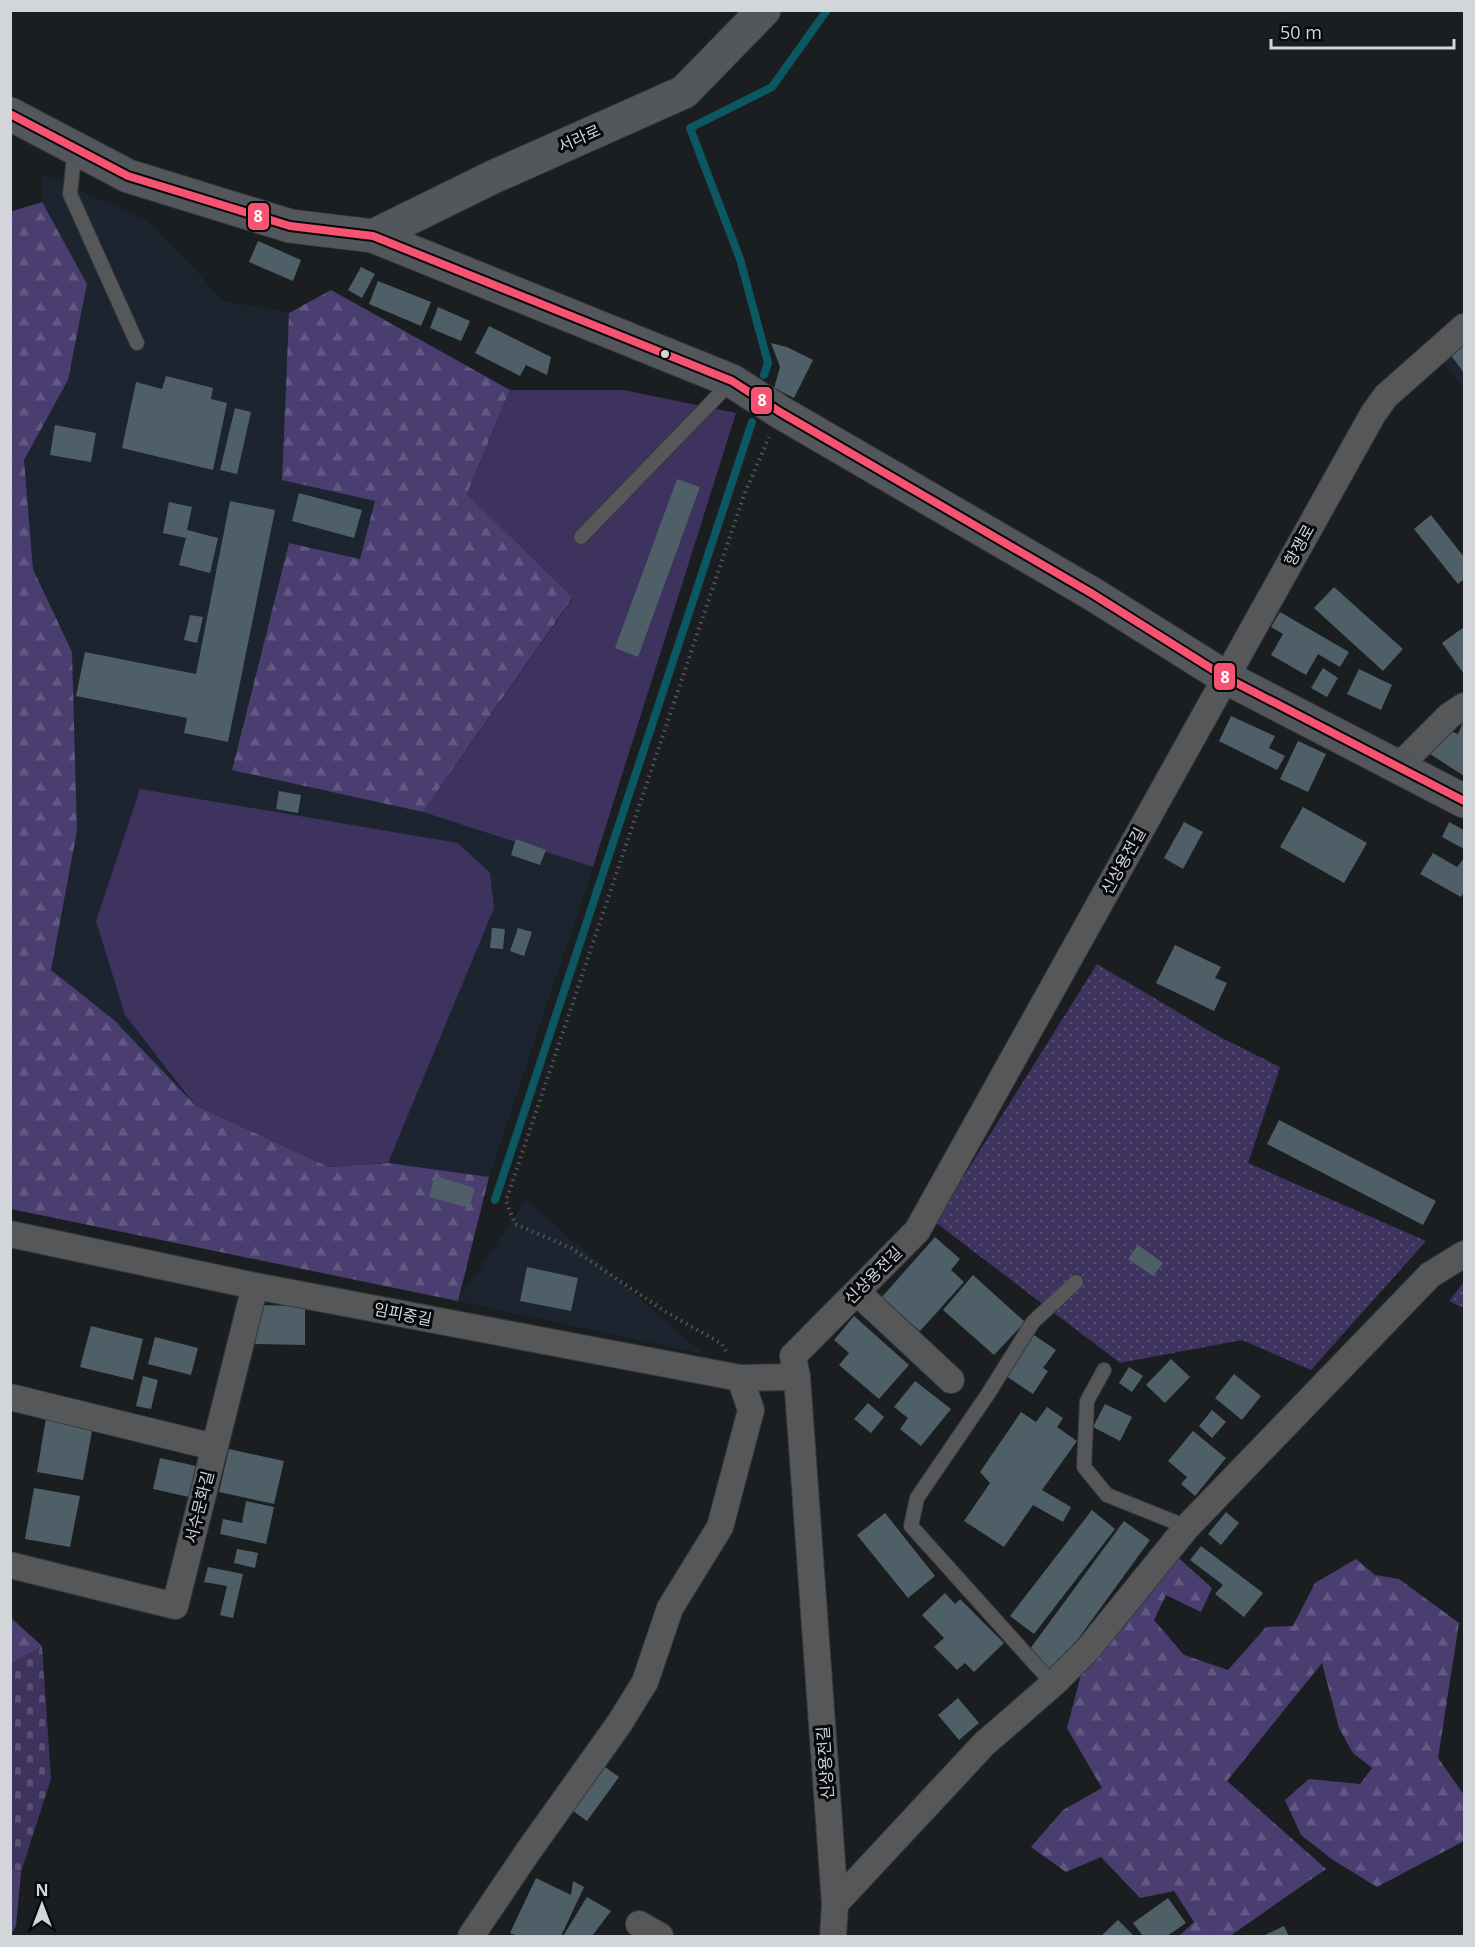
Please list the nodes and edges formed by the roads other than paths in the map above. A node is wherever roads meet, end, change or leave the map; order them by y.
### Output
1 (764, 10) edge
2 (10, 114) edge
3 (75, 148) junction
4 (373, 236) junction
5 (1464, 327) edge
6 (137, 343) dead end
7 (732, 381) junction
8 (581, 537) dead end
9 (1225, 677) junction
10 (1464, 706) edge
11 (1397, 768) junction
12 (1464, 801) edge
13 (10, 1234) edge
14 (1464, 1254) edge
15 (1076, 1282) dead end
16 (255, 1286) junction
17 (857, 1292) junction
18 (1104, 1370) dead end
19 (797, 1377) junction
20 (740, 1378) junction
21 (951, 1380) dead end
22 (10, 1397) edge
23 (213, 1447) junction
24 (1187, 1527) junction
25 (10, 1565) edge
26 (1053, 1684) junction
27 (835, 1904) junction
28 (639, 1924) dead end
29 (471, 1936) edge
30 (660, 1936) edge
31 (833, 1936) edge

1 - 4 street, 서라로
2 - 3 street
3 - 4 street
3 - 6 lane
4 - 7 street
5 - 9 street, 항쟁로
7 - 8 lane
7 - 9 street
9 - 11 street
9 - 17 street, 신상용전길
10 - 11 street
11 - 12 street
13 - 16 street, 임피중길
14 - 24 street
15 - 26 lane
16 - 20 street, 임피중길
16 - 23 street
17 - 19 street, 신상용전길
17 - 21 street
18 - 24 lane
19 - 20 street, 임피중길
19 - 27 street, 신상용전길
20 - 29 street
22 - 23 street
23 - 25 street, 서수문화길
24 - 26 street
26 - 27 street
27 - 31 street, 신상용전길
28 - 30 street

